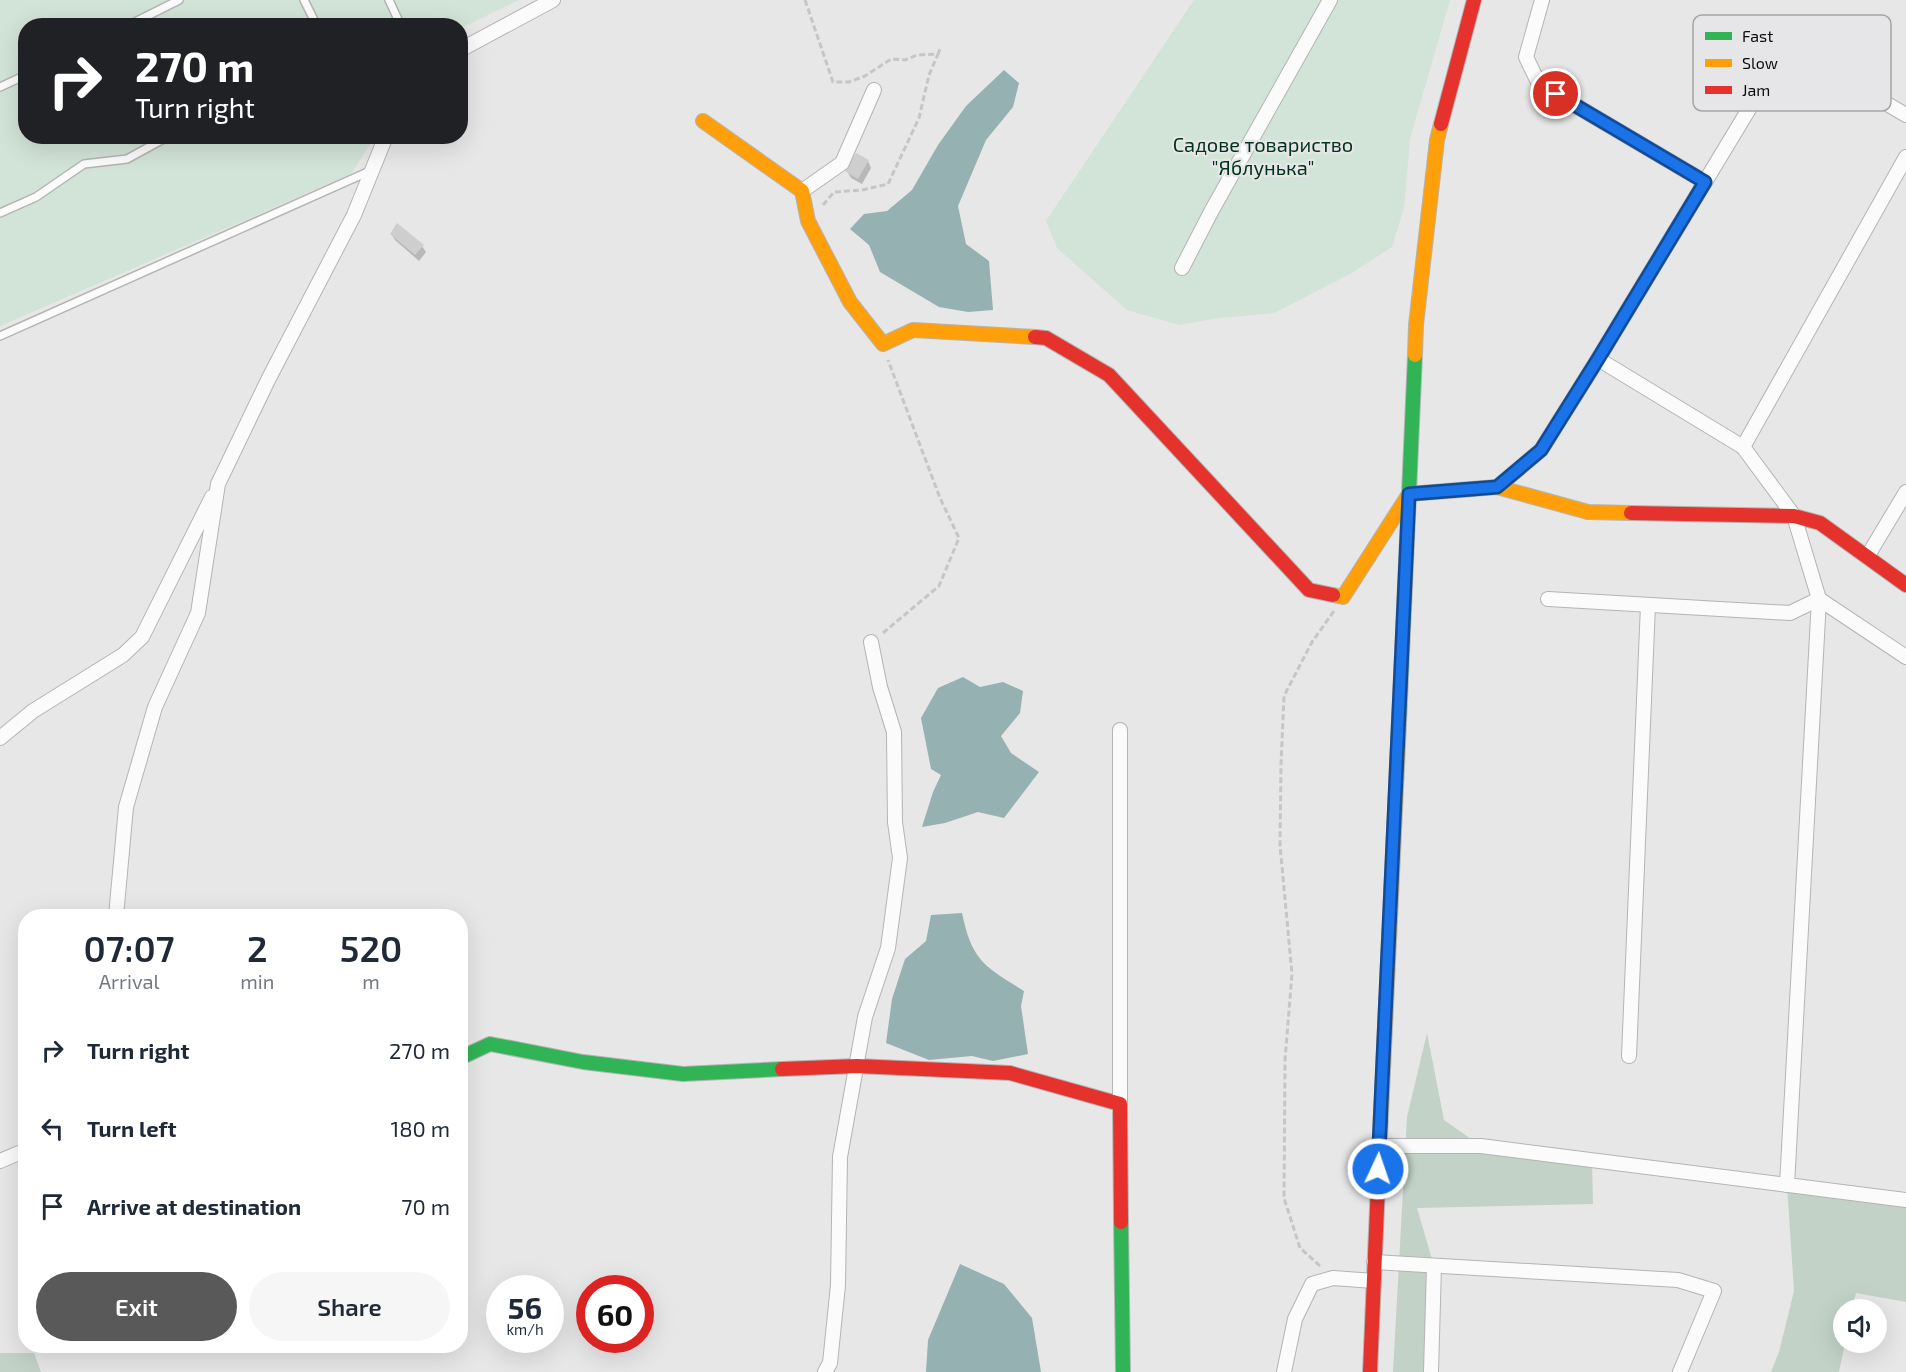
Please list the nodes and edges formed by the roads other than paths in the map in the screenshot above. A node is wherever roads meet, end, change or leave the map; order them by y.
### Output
1 (179, 0) edge
2 (304, 0) edge
3 (389, 0) edge
4 (553, 0) edge
5 (1330, 0) edge
6 (1474, 0) edge
7 (1542, 0) edge
8 (143, 18) edge
9 (313, 18) edge
10 (397, 18) edge
11 (468, 46) edge
12 (18, 79) edge
13 (0, 87) edge
14 (874, 90) dead end
15 (1891, 106) edge
16 (1748, 111) edge
17 (1906, 115) edge
18 (703, 121) dead end
19 (154, 144) edge
20 (382, 144) edge
21 (1906, 157) edge
22 (370, 171) junction
23 (1705, 182) junction
24 (802, 191) junction
25 (0, 213) edge
26 (1182, 268) dead end
27 (0, 336) edge
28 (1598, 359) junction
29 (1743, 447) junction
30 (218, 484) junction
31 (1497, 487) junction
32 (1906, 492) edge
33 (1409, 494) junction
34 (1794, 516) junction
35 (1867, 557) junction
36 (1906, 585) edge
37 (1819, 599) junction
38 (1548, 600) dead end
39 (1648, 605) junction
40 (871, 642) road end
41 (1906, 657) edge
42 (1120, 730) dead end
43 (0, 738) edge
44 (117, 909) edge
45 (468, 1054) edge
46 (1629, 1056) dead end
47 (857, 1066) junction
48 (1120, 1104) junction
49 (1380, 1146) junction
50 (18, 1153) edge
51 (0, 1161) edge
52 (1787, 1185) junction
53 (1906, 1200) edge
54 (1374, 1262) junction
55 (1434, 1266) junction
56 (1374, 1281) junction
57 (825, 1372) edge
58 (1123, 1372) edge
59 (1284, 1372) edge
60 (1370, 1372) edge
61 (1431, 1372) edge
62 (1680, 1372) edge

1 - 8 lane
2 - 9 lane
3 - 10 lane
4 - 11 street
5 - 26 street
6 - 33 street
7 - 23 street
12 - 13 lane
14 - 24 street
15 - 17 street
16 - 23 street
18 - 24 street
19 - 25 lane
20 - 22 street
21 - 29 street
22 - 27 lane
22 - 30 street
23 - 28 street
24 - 33 street
28 - 29 street
28 - 31 street
29 - 34 street
30 - 43 street
30 - 44 street
31 - 33 street
31 - 34 street
32 - 35 street
33 - 49 street
34 - 35 street
34 - 37 street
35 - 36 street
37 - 39 street
37 - 41 street
37 - 52 street
38 - 39 street
39 - 46 street
40 - 47 street
42 - 48 street
45 - 47 street
47 - 48 street
47 - 57 street
48 - 58 street
49 - 52 street
49 - 54 street
50 - 51 street
52 - 53 street
54 - 55 street
54 - 56 street
55 - 61 street
55 - 62 street
56 - 59 street
56 - 60 street

